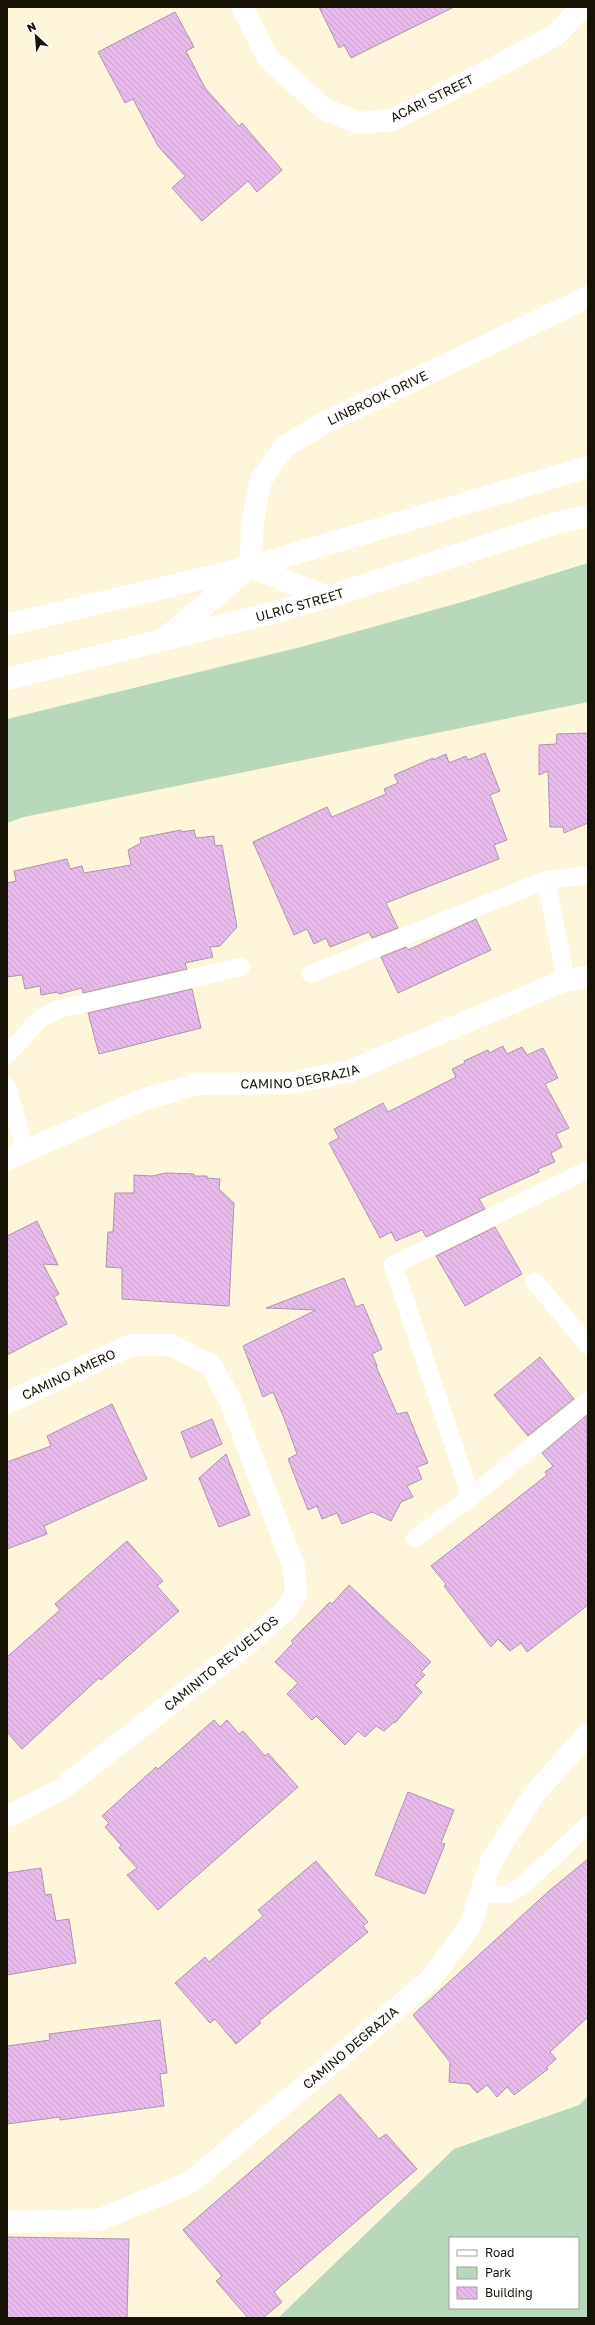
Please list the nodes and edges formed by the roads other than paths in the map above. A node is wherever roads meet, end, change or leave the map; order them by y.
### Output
1 (242, 7) edge
2 (582, 7) edge
3 (588, 297) edge
4 (588, 468) edge
5 (588, 516) edge
6 (250, 567) junction
7 (328, 597) junction
8 (7, 625) edge
9 (164, 641) junction
10 (7, 679) edge
11 (588, 875) edge
12 (546, 880) junction
13 (241, 967) dead end
14 (311, 974) dead end
15 (588, 977) edge
16 (566, 980) junction
17 (7, 1055) edge
18 (7, 1087) edge
19 (16, 1155) edge
20 (588, 1170) edge
21 (535, 1282) dead end
22 (131, 1345) joint
23 (588, 1345) edge
24 (588, 1401) edge
25 (7, 1403) edge
26 (471, 1496) junction
27 (415, 1538) dead end
28 (588, 1734) edge
29 (7, 1817) edge
30 (588, 1825) edge
31 (481, 1893) junction
32 (7, 2222) edge

1 - 2 street, ACARI STREET
3 - 6 street, LINBROOK DRIVE
4 - 6 street
5 - 7 street, ULRIC STREET
6 - 7 street
6 - 8 street
6 - 9 street
7 - 9 street, ULRIC STREET
9 - 10 street, ULRIC STREET
11 - 12 lane
12 - 14 lane
12 - 16 lane
13 - 17 lane
15 - 16 street, CAMINO DEGRAZIA
16 - 19 street, CAMINO DEGRAZIA
18 - 19 lane
20 - 26 lane
21 - 23 lane
22 - 25 street, CAMINO AMERO
22 - 29 street, CAMINITO REVUELTOS
24 - 26 lane
26 - 27 lane
28 - 31 street, CAMINO DEGRAZIA
30 - 31 lane
31 - 32 street, CAMINO DEGRAZIA

